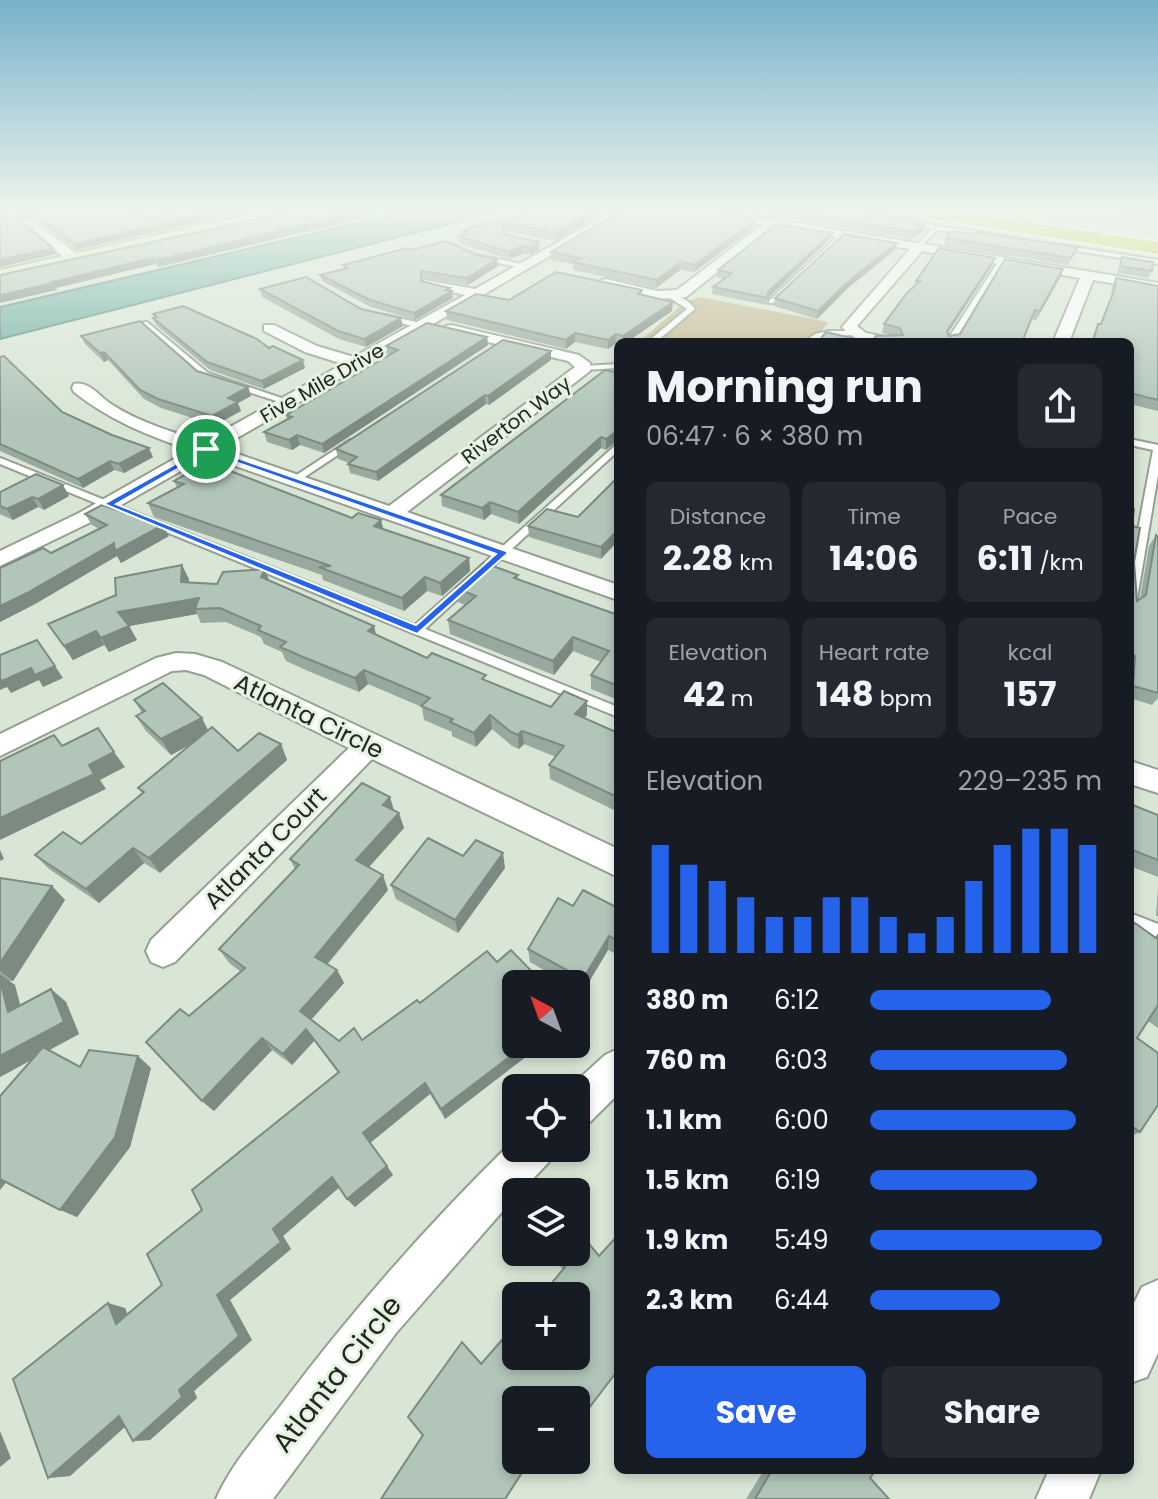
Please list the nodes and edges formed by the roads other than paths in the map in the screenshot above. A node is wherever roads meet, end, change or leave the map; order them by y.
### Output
1 (506, 281) edge
2 (597, 281) edge
3 (699, 281) edge
4 (793, 281) edge
5 (889, 281) edge
6 (988, 281) edge
7 (1086, 281) edge
8 (1123, 281) edge
9 (429, 283) edge
10 (1158, 287) edge
11 (478, 294) junction
12 (669, 295) junction
13 (771, 302) edge
14 (381, 316) edge
15 (147, 324) edge
16 (424, 325) junction
17 (269, 328) dead end
18 (853, 333) junction
19 (656, 338) edge
20 (812, 338) edge
21 (874, 338) edge
22 (952, 338) edge
23 (1063, 338) edge
24 (357, 363) junction
25 (614, 366) edge
26 (584, 368) junction
27 (80, 388) dead end
28 (289, 402) junction
29 (359, 437) edge
30 (1134, 443) edge
31 (1158, 448) edge
32 (206, 449) junction
33 (614, 450) edge
34 (0, 461) edge
35 (294, 480) junction
36 (109, 504) junction
37 (392, 514) junction
38 (503, 553) junction
39 (0, 559) edge
40 (1134, 583) edge
41 (614, 592) edge
42 (417, 630) junction
43 (614, 710) edge
44 (0, 746) edge
45 (368, 746) junction
46 (1134, 773) edge
47 (1158, 782) edge
48 (614, 862) edge
49 (1134, 922) edge
50 (1158, 932) edge
51 (163, 951) dead end
52 (614, 1072) edge
53 (590, 1095) edge
54 (522, 1162) edge
55 (1074, 1474) edge
56 (242, 1499) edge
57 (1062, 1499) edge

1 - 11 street, Five Mile Drive
2 - 12 street
3 - 12 street
4 - 13 lane
5 - 18 street
6 - 22 lane
7 - 23 street
8 - 10 street
9 - 11 street
11 - 16 street, Five Mile Drive
12 - 19 lane
14 - 16 lane
15 - 28 lane
16 - 24 street, Five Mile Drive
16 - 26 street, Riverton Way
17 - 24 street
18 - 20 lane
18 - 21 street
24 - 28 street, Five Mile Drive
25 - 26 lane
26 - 37 street, Riverton Way
27 - 32 street
28 - 32 street, Five Mile Drive
29 - 35 lane
30 - 31 lane
31 - 40 lane
32 - 35 street
32 - 36 street, Five Mile Drive
33 - 38 lane
34 - 36 lane
35 - 37 street
36 - 39 street, Five Mile Drive
36 - 42 lane
37 - 38 street
38 - 41 street
38 - 42 lane
42 - 43 lane
44 - 45 street, Atlanta Circle
45 - 48 street, Atlanta Circle
45 - 51 street, Atlanta Court
46 - 47 street
49 - 50 lane
52 - 53 street
54 - 56 street, Atlanta Circle
55 - 57 street

